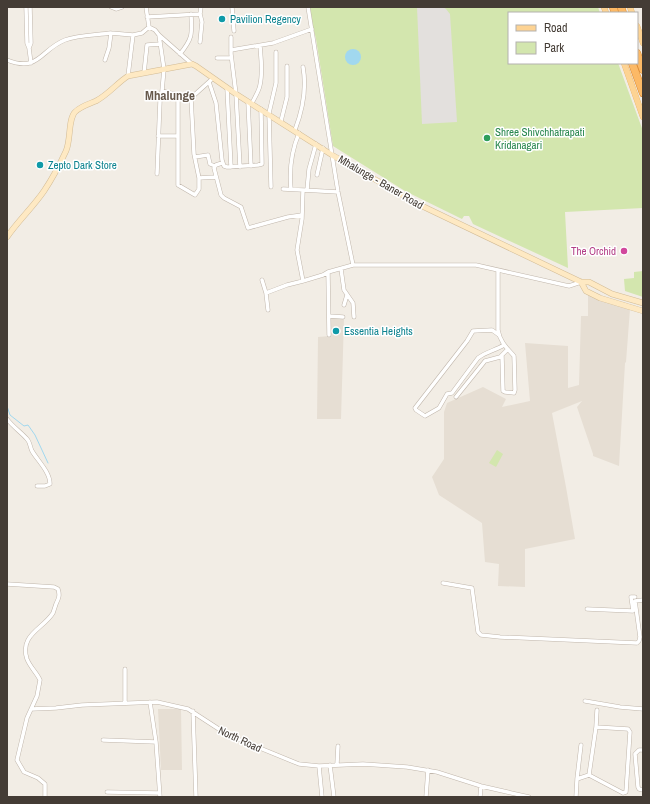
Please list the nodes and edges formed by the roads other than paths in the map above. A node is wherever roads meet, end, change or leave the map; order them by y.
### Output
1 (26, 7) edge
2 (30, 7) edge
3 (111, 7) edge
4 (122, 7) edge
5 (146, 7) edge
6 (201, 7) edge
7 (232, 7) edge
8 (308, 7) edge
9 (191, 14) junction
10 (200, 14) junction
11 (147, 17) junction
12 (149, 27) junction
13 (312, 29) junction
14 (638, 29) edge
15 (234, 31) dead end
16 (111, 33) junction
17 (133, 35) junction
18 (159, 35) junction
19 (231, 37) dead end
20 (200, 42) dead end
21 (643, 43) edge
22 (160, 44) junction
23 (260, 46) junction
24 (29, 48) junction
25 (231, 50) junction
26 (276, 52) dead end
27 (180, 54) junction
28 (638, 57) edge
29 (217, 58) dead end
30 (231, 58) junction
31 (7, 60) edge
32 (105, 60) dead end
33 (30, 63) junction
34 (192, 64) junction
35 (624, 64) edge
36 (632, 64) edge
37 (287, 66) dead end
38 (303, 67) dead end
39 (164, 69) junction
40 (643, 70) edge
41 (144, 73) junction
42 (128, 76) junction
43 (211, 80) junction
44 (227, 88) junction
45 (162, 91) junction
46 (643, 93) edge
47 (236, 94) junction
48 (178, 95) junction
49 (190, 98) junction
50 (250, 102) junction
51 (261, 108) junction
52 (269, 113) junction
53 (643, 118) edge
54 (280, 121) junction
55 (297, 131) junction
56 (158, 136) junction
57 (178, 136) junction
58 (316, 144) junction
59 (323, 148) junction
60 (332, 154) junction
61 (195, 157) junction
62 (222, 162) junction
63 (215, 166) junction
64 (251, 166) junction
65 (231, 167) junction
66 (240, 167) junction
67 (157, 174) dead end
68 (317, 176) dead end
69 (215, 177) junction
70 (199, 178) junction
71 (271, 187) dead end
72 (283, 189) dead end
73 (291, 189) junction
74 (305, 190) junction
75 (338, 192) junction
76 (302, 215) junction
77 (7, 237) edge
78 (353, 266) junction
79 (340, 269) junction
80 (498, 270) junction
81 (328, 272) junction
82 (262, 280) dead end
83 (304, 281) junction
84 (581, 282) junction
85 (266, 293) junction
86 (347, 295) junction
87 (643, 303) edge
88 (344, 305) dead end
89 (268, 310) dead end
90 (643, 310) edge
91 (329, 316) junction
92 (343, 317) dead end
93 (354, 317) dead end
94 (329, 335) dead end
95 (499, 335) junction
96 (504, 345) junction
97 (507, 350) junction
98 (502, 356) junction
99 (456, 397) dead end
100 (7, 419) edge
101 (37, 486) dead end
102 (443, 583) dead end
103 (7, 584) edge
104 (635, 597) dead end
105 (643, 600) edge
106 (587, 609) dead end
107 (125, 669) dead end
108 (585, 701) dead end
109 (150, 702) junction
110 (125, 703) junction
111 (31, 709) junction
112 (643, 709) edge
113 (597, 710) dead end
114 (193, 711) junction
115 (596, 727) junction
116 (103, 740) dead end
117 (156, 742) junction
118 (581, 745) dead end
119 (338, 746) dead end
120 (643, 750) edge
121 (337, 764) junction
122 (330, 765) junction
123 (319, 766) junction
124 (428, 770) junction
125 (589, 775) junction
126 (577, 779) junction
127 (481, 786) junction
128 (643, 790) edge
129 (107, 792) dead end
130 (160, 795) edge
131 (45, 797) edge
132 (196, 797) edge
133 (322, 797) edge
134 (334, 797) edge
135 (426, 797) edge
136 (480, 797) edge
137 (528, 797) edge
138 (576, 797) edge

1 - 24 street
2 - 24 street
3 - 4 street
5 - 11 street
6 - 10 street
7 - 15 street
8 - 13 street
9 - 10 street
9 - 11 street
9 - 27 street
10 - 20 street
11 - 12 street
12 - 17 street
12 - 18 street
13 - 23 street
13 - 60 street
14 - 21 main road
16 - 17 street
16 - 32 street
16 - 33 street
17 - 42 street
18 - 22 street
18 - 27 street
19 - 25 street
22 - 39 street
22 - 41 street
23 - 25 street
23 - 50 street
24 - 33 street
25 - 30 street
26 - 52 street
27 - 34 street
28 - 40 highway
29 - 30 street
30 - 47 street
31 - 33 street
34 - 39 main road
34 - 43 main road, Mhalunge - Baner Road
35 - 53 main road
36 - 46 highway
37 - 54 street
38 - 55 street
39 - 41 main road
39 - 45 street
41 - 42 main road
42 - 77 main road
43 - 44 main road, Mhalunge - Baner Road
43 - 49 street
43 - 62 street
44 - 47 main road, Mhalunge - Baner Road
44 - 65 street
45 - 48 street
45 - 56 street
47 - 50 main road, Mhalunge - Baner Road
47 - 66 street
48 - 49 street
48 - 57 street
49 - 61 street
50 - 51 main road, Mhalunge - Baner Road
50 - 64 street
51 - 52 main road, Mhalunge - Baner Road
51 - 64 street
52 - 54 main road, Mhalunge - Baner Road
52 - 71 street
54 - 55 main road, Mhalunge - Baner Road
55 - 58 main road, Mhalunge - Baner Road
55 - 73 street
56 - 57 street
56 - 67 street
57 - 70 street
58 - 59 main road, Mhalunge - Baner Road
58 - 74 street
59 - 60 main road, Mhalunge - Baner Road
59 - 68 street
60 - 75 street
60 - 84 main road, Mhalunge - Baner Road
61 - 63 street
61 - 70 street
62 - 63 street
62 - 65 street
63 - 69 street
64 - 66 street
65 - 66 street
69 - 70 street
69 - 76 street
72 - 73 street
73 - 74 street
74 - 75 street
74 - 76 street
75 - 78 street
76 - 83 street
78 - 79 street
78 - 80 street
79 - 81 street
79 - 86 street
80 - 84 street
80 - 95 street
81 - 83 street
81 - 91 street
82 - 85 street
83 - 85 street
84 - 87 main road, Mhalunge - Baner Road
84 - 90 main road, Mhalunge - Baner Road
85 - 89 street
86 - 88 street
86 - 93 street
91 - 92 street
91 - 94 street
95 - 96 street
95 - 96 street
96 - 97 street
97 - 98 street
97 - 98 street
98 - 99 street
100 - 101 street
102 - 105 street
103 - 111 street
104 - 106 street
107 - 110 street
108 - 112 street
109 - 110 street, North Road
109 - 114 street, North Road
109 - 117 street
110 - 111 street, North Road
111 - 131 street
113 - 115 street
114 - 123 street, North Road
114 - 132 street
115 - 125 street
115 - 125 street
116 - 117 street
117 - 130 street
118 - 126 street
119 - 121 street
120 - 128 street
121 - 122 street, North Road
121 - 124 street, North Road
122 - 123 street, North Road
122 - 134 street
123 - 133 street
124 - 127 street, North Road
124 - 135 street
125 - 126 street
126 - 138 street
127 - 136 street
127 - 137 street, North Road
129 - 130 street

